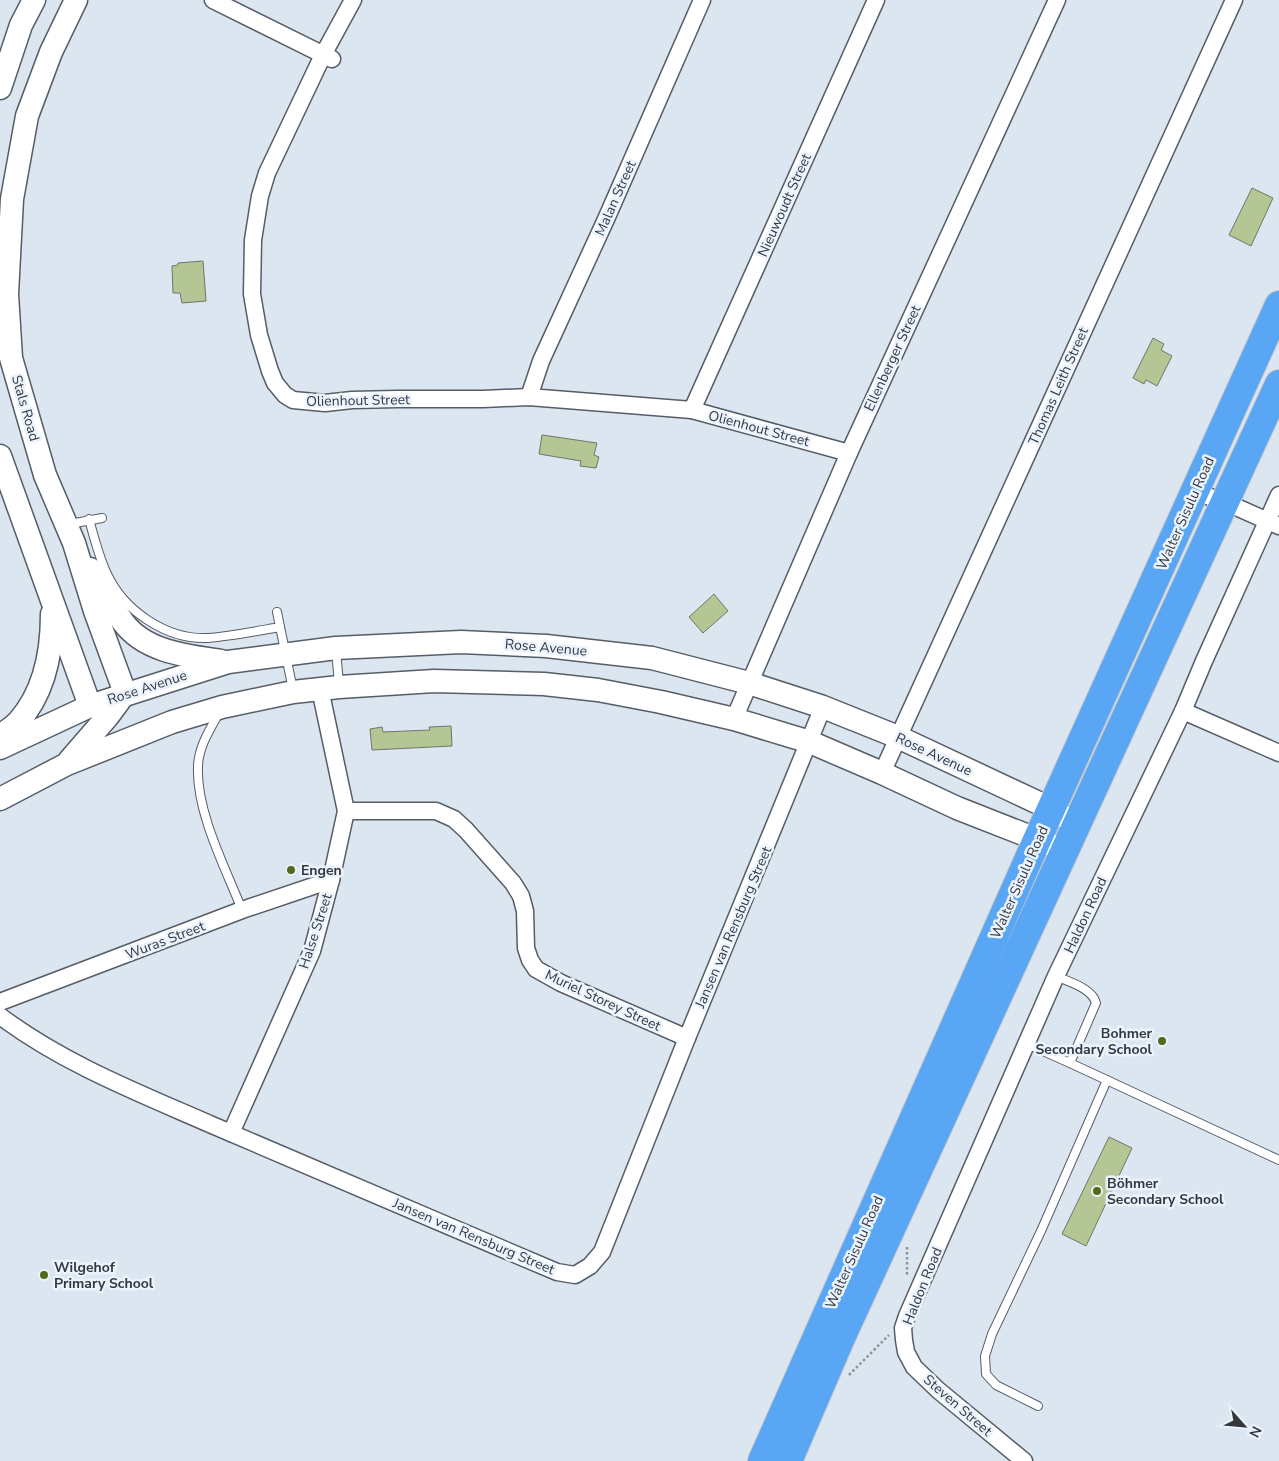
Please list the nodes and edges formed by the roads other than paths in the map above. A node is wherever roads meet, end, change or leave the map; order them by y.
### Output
1 (34, 0) edge
2 (76, 0) edge
3 (213, 0) edge
4 (352, 0) edge
5 (702, 0) edge
6 (876, 0) edge
7 (1057, 0) edge
8 (1234, 0) edge
9 (328, 57) junction
10 (0, 88) edge
11 (4, 262) edge
12 (1279, 305) edge
13 (1279, 384) edge
14 (530, 398) junction
15 (692, 410) junction
16 (849, 453) junction
17 (0, 456) edge
18 (1195, 492) junction
19 (1279, 495) edge
20 (1225, 502) junction
21 (102, 518) dead end
22 (89, 520) junction
23 (1273, 523) edge
24 (70, 534) junction
25 (53, 599) junction
26 (277, 612) dead end
27 (280, 627) junction
28 (336, 648) junction
29 (286, 653) junction
30 (228, 662) junction
31 (1112, 674) junction
32 (749, 683) junction
33 (330, 688) junction
34 (1140, 688) junction
35 (293, 692) junction
36 (125, 694) junction
37 (222, 707) junction
38 (823, 707) junction
39 (99, 711) junction
40 (1183, 711) junction
41 (734, 719) junction
42 (172, 722) junction
43 (0, 736) edge
44 (898, 737) junction
45 (810, 742) junction
46 (0, 748) edge
47 (1279, 753) edge
48 (67, 764) junction
49 (882, 773) junction
50 (0, 799) edge
51 (1051, 810) junction
52 (346, 811) junction
53 (1078, 824) junction
54 (1037, 840) junction
55 (1064, 850) junction
56 (331, 880) junction
57 (242, 910) junction
58 (1056, 976) junction
59 (0, 1002) edge
60 (0, 1016) edge
61 (687, 1038) junction
62 (949, 1038) junction
63 (1027, 1044) junction
64 (974, 1048) junction
65 (1070, 1063) junction
66 (1107, 1080) junction
67 (232, 1133) junction
68 (1279, 1160) edge
69 (895, 1190) junction
70 (904, 1340) joint
71 (1038, 1406) dead end
72 (762, 1461) edge
73 (788, 1461) edge
74 (1024, 1461) edge

1 - 10 street
2 - 11 street, Stals Road
3 - 9 street
4 - 9 street, Olienhout Street
5 - 14 street, Malan Street
6 - 15 street, Nieuwoudt Street
7 - 16 street, Ellenberger Street
8 - 44 street, Thomas Leith Street
9 - 14 street, Olienhout Street
11 - 24 street, Stals Road
12 - 18 highway, Walter Sisulu Road
13 - 20 highway, Walter Sisulu Road
14 - 15 street, Olienhout Street
15 - 16 street, Olienhout Street
16 - 32 street, Ellenberger Street
17 - 25 street
18 - 20 street
18 - 31 highway, Walter Sisulu Road
19 - 23 street, Haldon Road
20 - 23 street
20 - 34 highway, Walter Sisulu Road
21 - 22 lane
22 - 24 lane
22 - 27 lane
23 - 40 street, Haldon Road
24 - 30 street
24 - 36 street, Stals Road
25 - 39 street
25 - 43 street
26 - 27 lane
27 - 29 lane
28 - 29 street, Rose Avenue
28 - 32 street, Rose Avenue
28 - 33 lane
29 - 30 street, Rose Avenue
29 - 35 lane
30 - 36 street, Rose Avenue
31 - 34 highway
31 - 51 highway, Walter Sisulu Road
32 - 38 street, Rose Avenue
32 - 41 street, Ellenberger Street
33 - 35 street
33 - 41 street
33 - 52 street, Halse Street
34 - 53 highway, Walter Sisulu Road
35 - 37 street
36 - 39 street, Rose Avenue
37 - 42 street
37 - 57 lane
38 - 44 street, Rose Avenue
38 - 45 street, Jansen van Rensburg Street
39 - 42 street
39 - 46 street, Rose Avenue
39 - 48 street
40 - 47 street
40 - 58 street, Haldon Road
41 - 45 street
42 - 48 street
44 - 49 street, Thomas Leith Street
44 - 51 street, Rose Avenue
45 - 49 street
45 - 61 street, Jansen van Rensburg Street
48 - 50 street
49 - 54 street
51 - 53 street, Rose Avenue
51 - 54 highway, Walter Sisulu Road
52 - 56 street, Halse Street
52 - 61 street, Muriel Storey Street
53 - 55 highway, Walter Sisulu Road
54 - 55 street
54 - 62 highway, Walter Sisulu Road
55 - 64 highway, Walter Sisulu Road
56 - 57 street, Wuras Street
56 - 67 street, Halse Street
57 - 59 street, Wuras Street
58 - 63 street, Haldon Road
58 - 65 lane
60 - 67 street, Jansen van Rensburg Street
61 - 67 street, Jansen van Rensburg Street
62 - 64 highway
62 - 69 highway, Walter Sisulu Road
63 - 65 lane
63 - 70 street, Haldon Road
64 - 69 highway, Walter Sisulu Road
65 - 66 lane
66 - 68 lane
66 - 71 lane
69 - 72 highway, Walter Sisulu Road
69 - 73 highway, Walter Sisulu Road
70 - 74 street, Steven Street

